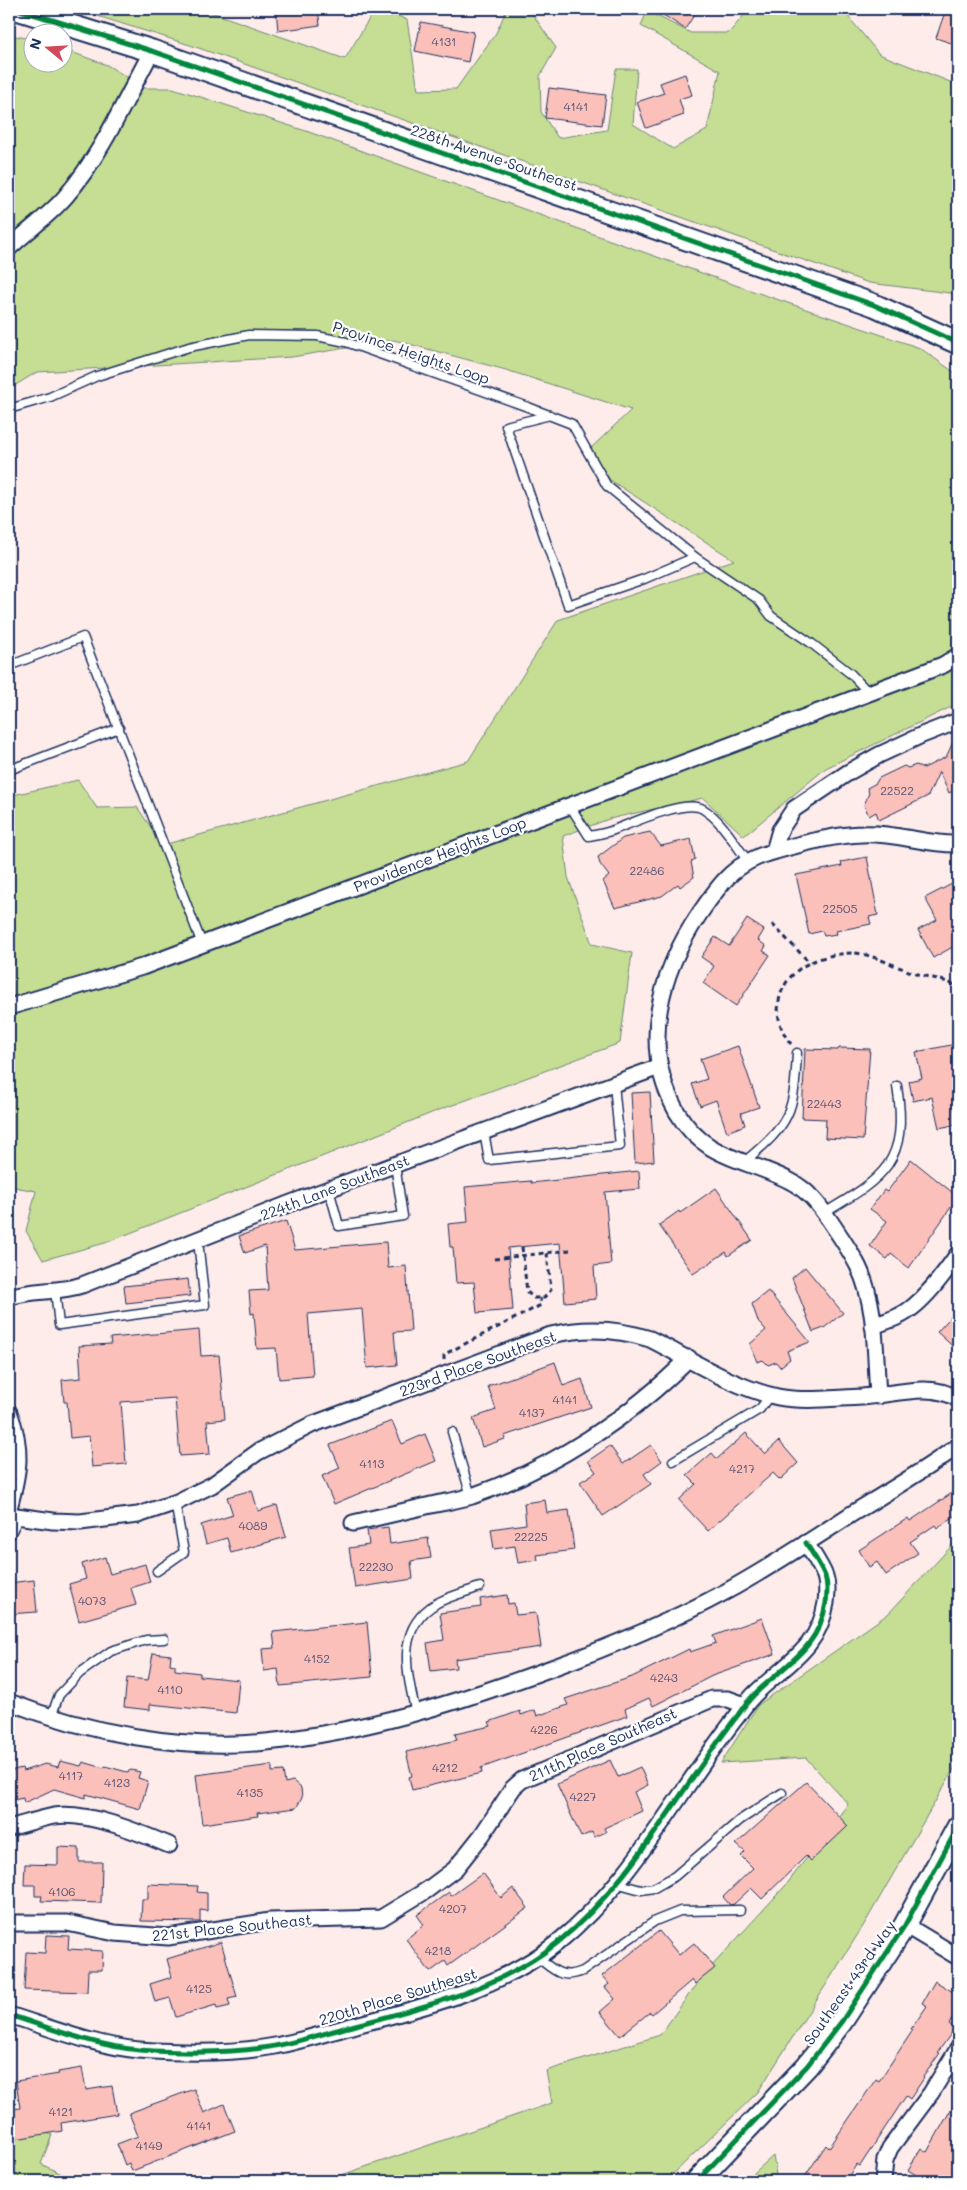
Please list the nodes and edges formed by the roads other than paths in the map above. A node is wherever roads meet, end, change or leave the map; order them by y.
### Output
1 (17, 9) edge
2 (152, 51) junction
3 (9, 248) edge
4 (958, 343) edge
5 (9, 409) edge
6 (550, 415) junction
7 (695, 557) junction
8 (958, 656) edge
9 (9, 666) edge
10 (869, 693) junction
11 (958, 721) edge
12 (119, 728) junction
13 (9, 770) edge
14 (570, 806) junction
15 (958, 844) edge
16 (774, 851) junction
17 (748, 862) junction
18 (202, 944) junction
19 (9, 1007) edge
20 (797, 1053) road end
21 (659, 1067) junction
22 (614, 1084) junction
23 (896, 1086) dead end
24 (484, 1132) junction
25 (744, 1162) junction
26 (395, 1165) junction
27 (329, 1189) junction
28 (824, 1213) junction
29 (198, 1240) junction
30 (958, 1254) edge
31 (55, 1290) junction
32 (9, 1297) edge
33 (873, 1326) junction
34 (689, 1358) junction
35 (770, 1395) junction
36 (878, 1396) junction
37 (958, 1399) edge
38 (9, 1412) edge
39 (452, 1432) dead end
40 (958, 1446) edge
41 (672, 1461) dead end
42 (471, 1496) junction
43 (175, 1502) junction
44 (12, 1513) edge
45 (353, 1522) dead end
46 (9, 1537) edge
47 (806, 1543) junction
48 (157, 1571) dead end
49 (480, 1587) dead end
50 (164, 1639) dead end
51 (9, 1702) edge
52 (746, 1705) junction
53 (416, 1714) junction
54 (51, 1718) junction
55 (782, 1793) dead end
56 (958, 1827) edge
57 (9, 1828) edge
58 (169, 1845) dead end
59 (616, 1883) junction
60 (395, 1910) joint
61 (740, 1910) dead end
62 (9, 1924) edge
63 (905, 1925) junction
64 (537, 1957) junction
65 (958, 1957) edge
66 (9, 2015) edge
67 (958, 2049) edge
68 (697, 2181) edge
69 (883, 2181) edge

1 - 2 main road, 228th Avenue Southeast
2 - 3 street
2 - 4 main road, 228th Avenue Southeast
5 - 6 lane, Province Heights Loop
6 - 7 lane, Province Heights Loop
6 - 7 lane
7 - 10 lane
8 - 10 street, Providence Heights Loop
9 - 12 lane
10 - 14 street, Providence Heights Loop
11 - 16 street
12 - 13 lane
12 - 18 lane
14 - 17 lane
14 - 18 street, Providence Heights Loop
15 - 16 street
16 - 17 street
17 - 21 street
18 - 19 street, Providence Heights Loop
20 - 25 lane
21 - 22 street, 224th Lane Southeast
21 - 25 street
22 - 24 street, 224th Lane Southeast
22 - 24 lane
23 - 28 lane
24 - 26 street, 224th Lane Southeast
25 - 28 street
26 - 27 street, 224th Lane Southeast
26 - 27 lane
27 - 29 street, 224th Lane Southeast
28 - 33 street
29 - 31 street, 224th Lane Southeast
29 - 31 lane
30 - 33 street
31 - 32 street, 224th Lane Southeast
33 - 36 street
34 - 35 street, 223rd Place Southeast
34 - 42 street
34 - 43 street, 223rd Place Southeast
35 - 36 street, 223rd Place Southeast
35 - 41 lane
36 - 37 street, 223rd Place Southeast
38 - 44 street
39 - 42 lane
40 - 47 street
42 - 45 street
43 - 44 street, 223rd Place Southeast
43 - 48 lane
44 - 46 lane
47 - 52 street, 220th Place Southeast
47 - 53 street
49 - 53 lane
50 - 54 lane
51 - 54 street
52 - 59 street, 220th Place Southeast
52 - 60 street, 211th Place Southeast
53 - 54 street
55 - 59 lane
56 - 63 main road, Southeast 43rd Way
57 - 58 street
59 - 64 street, 220th Place Southeast
60 - 62 street, 221st Place Southeast
61 - 64 lane
63 - 65 street
63 - 68 main road, Southeast 43rd Way
64 - 66 street, 220th Place Southeast
67 - 69 street

